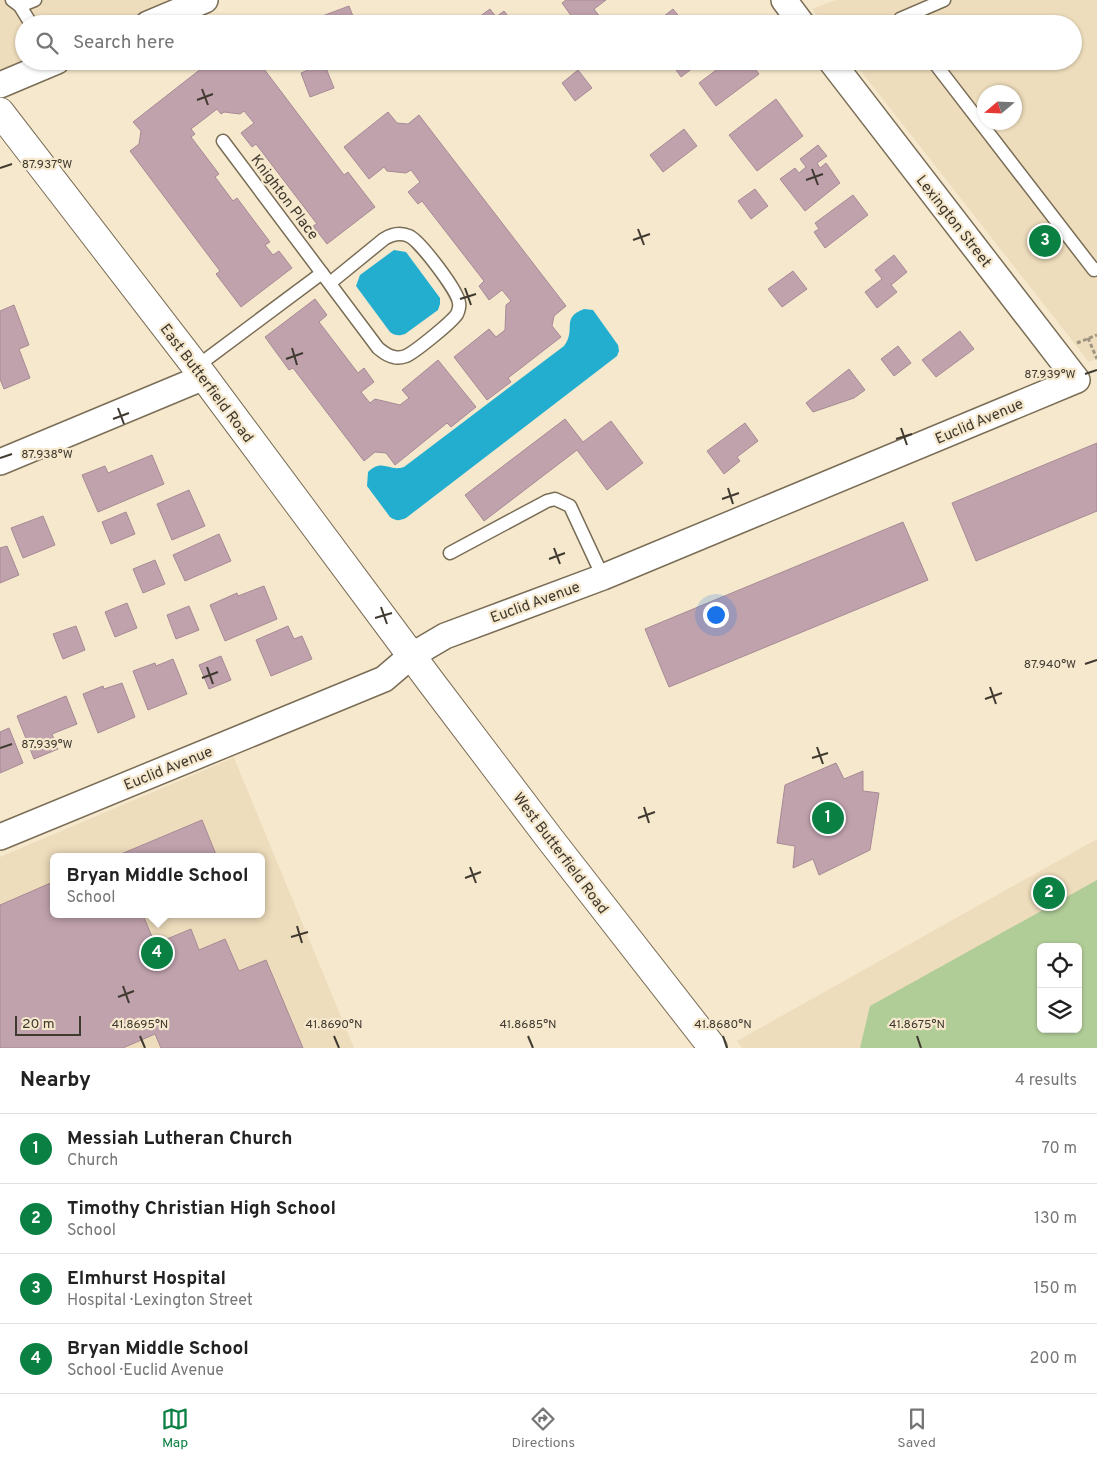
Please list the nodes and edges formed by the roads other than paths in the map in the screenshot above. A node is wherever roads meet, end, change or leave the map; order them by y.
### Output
1 (35, 0) edge
2 (204, 0) edge
3 (784, 0) edge
4 (944, 0) edge
5 (16, 3) edge
6 (25, 15) edge
7 (169, 15) edge
8 (795, 15) edge
9 (909, 15) edge
10 (36, 70) edge
11 (838, 70) edge
12 (940, 70) edge
13 (0, 85) edge
14 (0, 112) edge
15 (223, 141) dead end
16 (1097, 269) edge
17 (326, 278) junction
18 (200, 372) junction
19 (1078, 380) joint
20 (0, 462) edge
21 (450, 553) dead end
22 (603, 577) junction
23 (411, 656) junction
24 (0, 837) edge
25 (713, 1048) edge

1 - 5 lane
2 - 7 street
3 - 8 street
4 - 9 lane
5 - 6 lane
10 - 13 street
11 - 19 street, Lexington Street
12 - 16 lane
14 - 18 main road, East Butterfield Road
15 - 17 lane, Knighton Place
17 - 17 lane, Knighton Place
17 - 18 lane, Knighton Place
18 - 20 street
18 - 23 main road, East Butterfield Road
19 - 22 street, Euclid Avenue
21 - 22 lane
22 - 23 street, Euclid Avenue
23 - 24 street, Euclid Avenue
23 - 25 main road, West Butterfield Road

